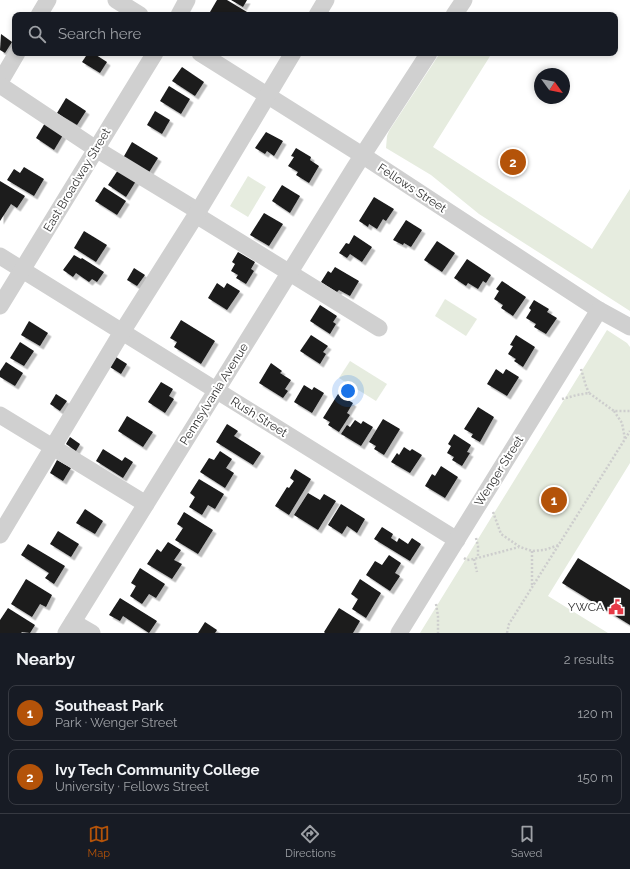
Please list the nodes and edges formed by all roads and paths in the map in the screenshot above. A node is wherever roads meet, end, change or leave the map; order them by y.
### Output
1 (48, 0) edge
2 (116, 0) edge
3 (187, 0) edge
4 (326, 0) edge
5 (464, 0) edge
6 (41, 12) edge
7 (135, 12) edge
8 (181, 12) edge
9 (318, 12) edge
10 (456, 12) edge
11 (15, 56) edge
12 (153, 56) edge
13 (205, 56) edge
14 (291, 56) edge
15 (427, 56) edge
16 (0, 82) edge
17 (0, 85) edge
18 (267, 96) junction
19 (96, 149) junction
20 (362, 155) junction
21 (197, 213) junction
22 (0, 256) edge
23 (22, 270) junction
24 (289, 273) junction
25 (0, 306) edge
26 (600, 310) junction
27 (628, 327) edge
28 (380, 328) dead end
29 (122, 332) junction
30 (581, 369) dead end
31 (216, 390) junction
32 (589, 393) junction
33 (562, 399) dead end
34 (614, 411) junction
35 (630, 411) edge
36 (0, 415) edge
37 (630, 432) edge
38 (626, 439) junction
39 (53, 446) junction
40 (146, 504) junction
41 (493, 512) dead end
42 (0, 535) edge
43 (476, 538) dead end
44 (457, 540) junction
45 (559, 545) junction
46 (520, 547) junction
47 (532, 551) junction
48 (464, 558) dead end
49 (478, 558) junction
50 (474, 559) junction
51 (477, 572) dead end
52 (532, 588) junction
53 (436, 604) dead end
54 (70, 627) edge
55 (92, 633) edge
56 (399, 633) edge
57 (438, 633) edge
58 (507, 633) edge

1 - 6 street
2 - 7 street
3 - 8 street
4 - 9 street
5 - 10 street
11 - 16 street
12 - 19 street, East Broadway Street
13 - 18 street, Fellows Street
14 - 18 street
15 - 20 street, Pennsylvania Avenue
17 - 19 street
18 - 20 street, Fellows Street
18 - 21 street
19 - 21 street
19 - 23 street, East Broadway Street
20 - 24 street, Pennsylvania Avenue
20 - 26 street, Fellows Street
21 - 24 street
21 - 29 street
22 - 23 street, Rush Street
23 - 25 street, East Broadway Street
23 - 29 street, Rush Street
24 - 28 street
24 - 31 street, Pennsylvania Avenue
26 - 27 street, Fellows Street
26 - 44 street, Wenger Street
29 - 31 street, Rush Street
29 - 39 street
30 - 32 path
31 - 40 street, Pennsylvania Avenue
31 - 44 street, Rush Street
32 - 33 path
32 - 34 path
34 - 35 path
34 - 38 path
36 - 39 street
37 - 38 path
38 - 45 path
39 - 40 street
39 - 42 street
40 - 54 street, Pennsylvania Avenue
41 - 46 path
43 - 49 path
44 - 56 street, Wenger Street
45 - 47 path
45 - 52 path
46 - 47 path
46 - 49 path
47 - 52 path
48 - 50 path
49 - 50 path
50 - 51 path
52 - 58 path
53 - 57 path
54 - 55 street

